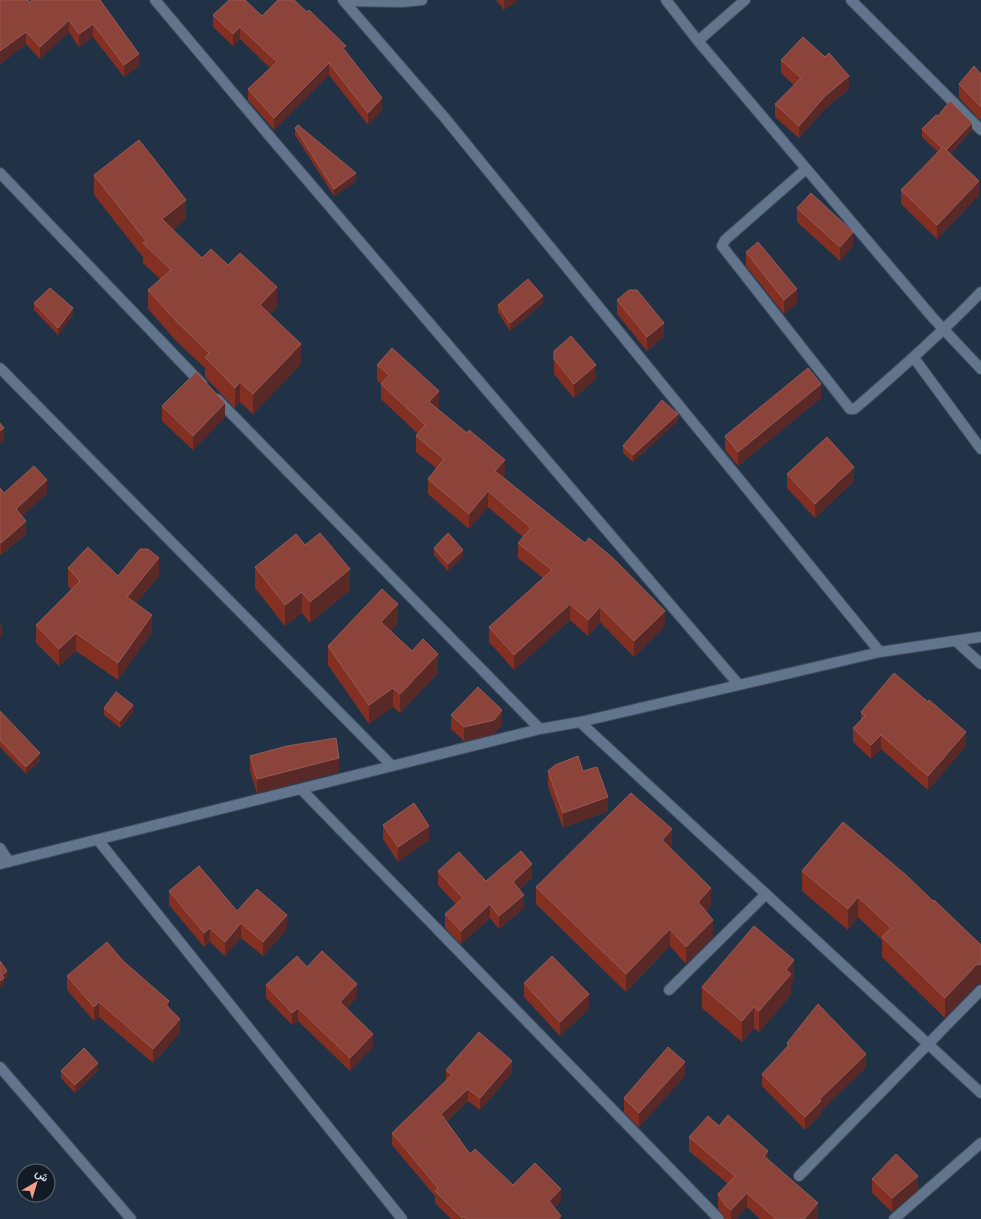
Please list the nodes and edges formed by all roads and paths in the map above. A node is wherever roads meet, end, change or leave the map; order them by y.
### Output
1 (155, 0) edge
2 (344, 0) edge
3 (422, 0) edge
4 (666, 0) edge
5 (745, 0) edge
6 (851, 0) edge
7 (698, 41) junction
8 (981, 130) edge
9 (806, 169) junction
10 (0, 173) edge
11 (981, 292) edge
12 (945, 330) junction
13 (914, 358) junction
14 (0, 368) edge
15 (981, 369) edge
16 (981, 449) edge
17 (981, 637) edge
18 (956, 641) junction
19 (880, 652) junction
20 (981, 664) edge
21 (739, 685) junction
22 (580, 722) junction
23 (540, 729) junction
24 (392, 766) junction
25 (301, 789) junction
26 (98, 840) junction
27 (0, 848) edge
28 (4, 863) edge
29 (766, 894) junction
30 (669, 990) dead end
31 (981, 990) edge
32 (929, 1044) junction
33 (0, 1068) edge
34 (981, 1093) edge
35 (981, 1143) edge
36 (800, 1176) dead end
37 (131, 1219) edge
38 (402, 1219) edge
39 (719, 1219) edge
40 (894, 1219) edge

1 - 21 street
2 - 3 street
2 - 19 street
4 - 7 street
5 - 7 street
6 - 8 street
7 - 9 street
9 - 12 street
9 - 13 street
10 - 23 street
11 - 12 street
12 - 13 street
12 - 15 street
13 - 16 street
14 - 24 street
17 - 18 street
18 - 19 street
18 - 20 street
19 - 21 street
21 - 22 street
22 - 23 street
22 - 29 street
23 - 24 street
24 - 25 street
25 - 26 street
25 - 39 street
26 - 28 street
26 - 38 street
27 - 28 street
29 - 30 street
29 - 32 street
31 - 32 street
32 - 34 street
32 - 36 street
33 - 37 street
35 - 40 street

